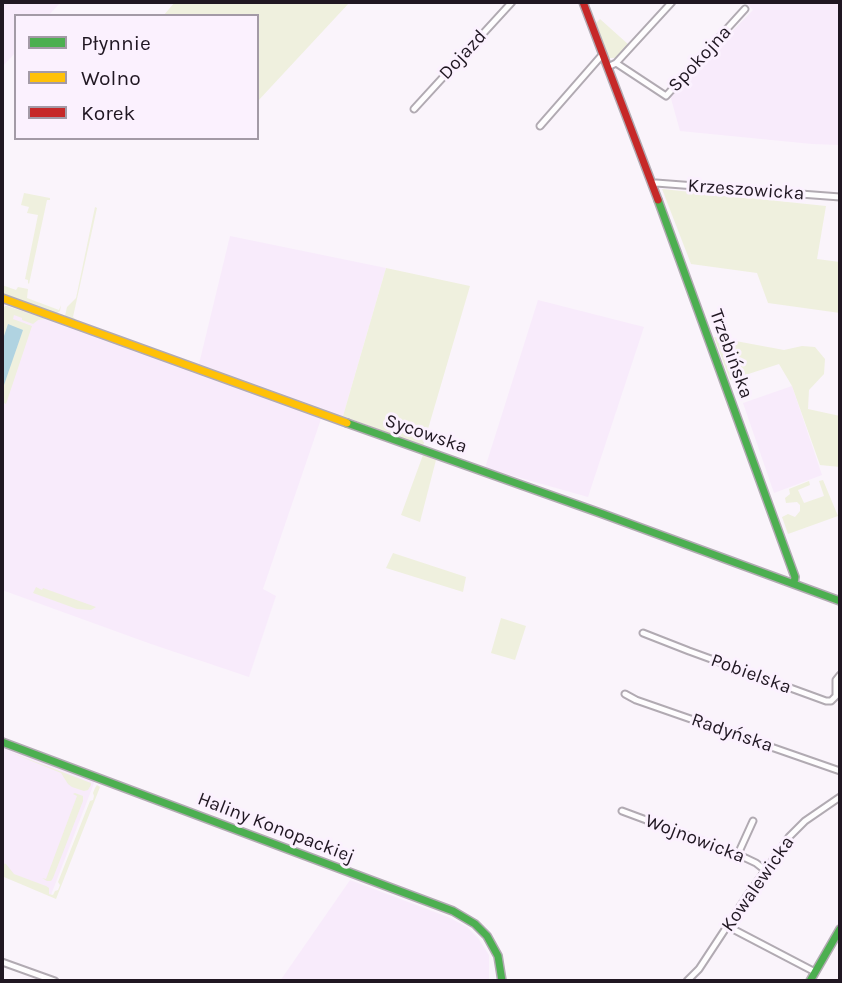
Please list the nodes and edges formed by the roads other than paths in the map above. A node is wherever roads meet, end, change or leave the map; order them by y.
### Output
1 (512, 2) edge
2 (583, 2) edge
3 (672, 2) edge
4 (745, 9) dead end
5 (603, 54) junction
6 (616, 62) junction
7 (608, 67) junction
8 (414, 109) dead end
9 (540, 126) dead end
10 (652, 184) junction
11 (840, 197) edge
12 (2, 298) edge
13 (794, 583) junction
14 (840, 601) edge
15 (643, 633) dead end
16 (840, 675) edge
17 (625, 694) dead end
18 (2, 742) edge
19 (840, 771) edge
20 (840, 797) edge
21 (622, 811) dead end
22 (753, 821) dead end
23 (738, 854) junction
24 (765, 870) junction
25 (727, 926) junction
26 (840, 929) edge
27 (2, 962) edge
28 (815, 972) junction
29 (55, 981) edge
30 (502, 981) edge
31 (687, 981) edge
32 (810, 981) edge

1 - 8 street, Dojazd
2 - 5 street, Trzebińska
3 - 6 street
4 - 6 street, Spokojna
5 - 7 street, Trzebińska
5 - 9 street
6 - 7 street
7 - 10 street, Trzebińska
10 - 11 street, Krzeszowicka
10 - 13 street, Trzebińska
12 - 13 street, Sycowska
13 - 14 street, Sycowska
15 - 16 street, Pobielska
17 - 19 street, Radyńska
18 - 30 street, Haliny Konopackiej
20 - 24 street, Kowalewicka
21 - 23 street, Wojnowicka
22 - 23 street
23 - 24 street, Wojnowicka
24 - 25 street, Kowalewicka
25 - 28 street
25 - 31 street, Kowalewicka
26 - 28 street
27 - 29 street
28 - 32 street

